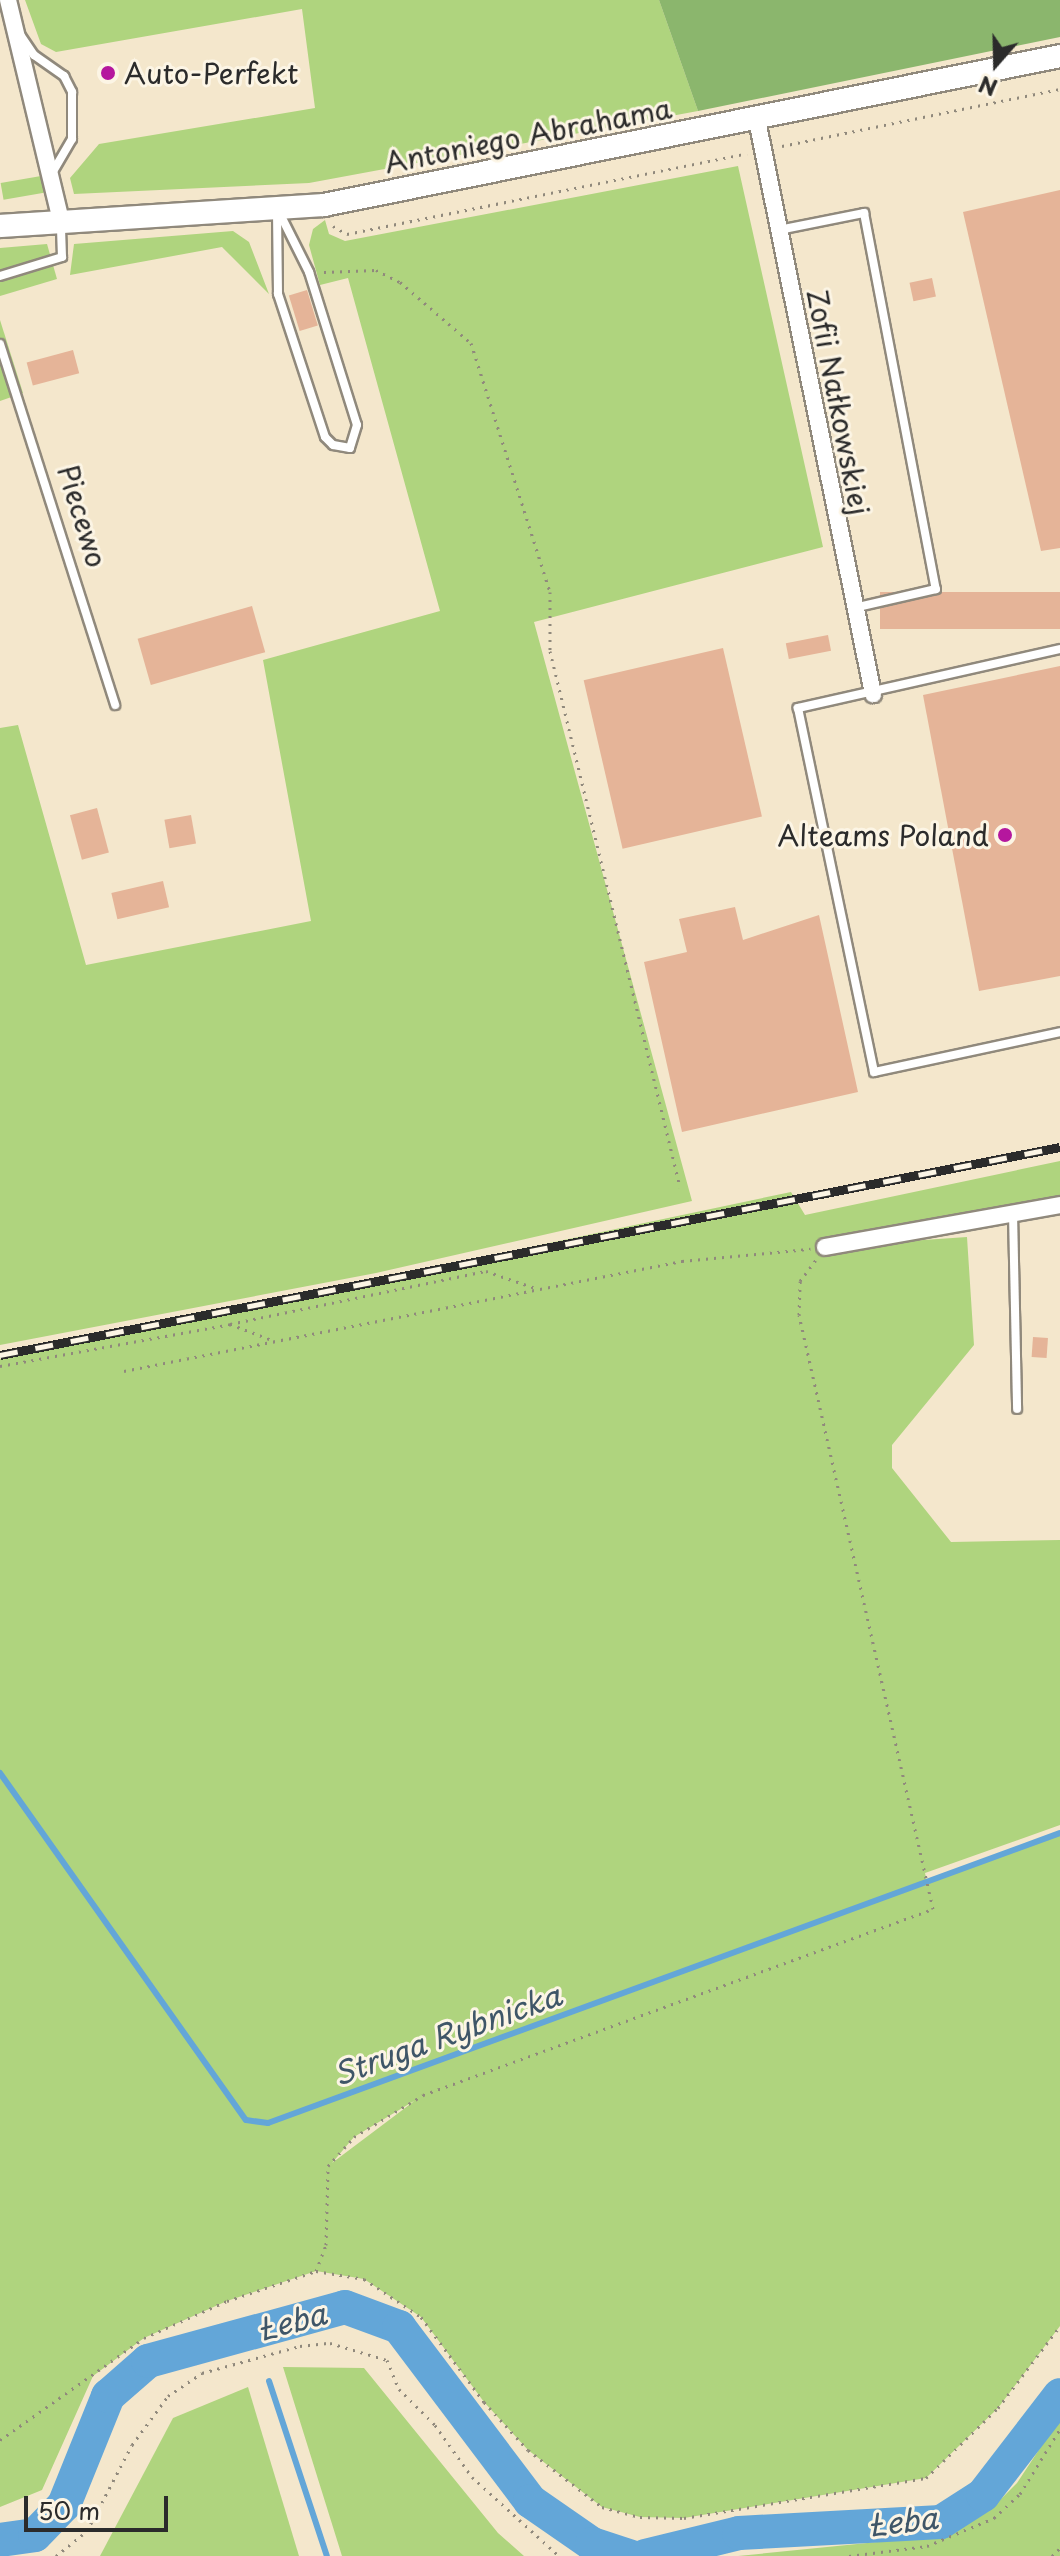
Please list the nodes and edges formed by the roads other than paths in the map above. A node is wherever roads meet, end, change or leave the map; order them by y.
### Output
1 (8, 0) edge
2 (20, 35) junction
3 (1060, 56) edge
4 (757, 120) junction
5 (51, 176) junction
6 (277, 208) junction
7 (61, 221) junction
8 (0, 226) edge
9 (779, 230) junction
10 (0, 276) edge
11 (0, 344) edge
12 (853, 608) junction
13 (1060, 649) edge
14 (873, 694) junction
15 (115, 705) dead end
16 (1060, 1032) edge
17 (1060, 1205) edge
18 (1013, 1213) junction
19 (825, 1247) road end
20 (1017, 1409) dead end

1 - 2 street
2 - 5 street
2 - 5 lane
3 - 4 main road, Antoniego Abrahama
4 - 6 main road, Antoniego Abrahama
4 - 9 street, Zofii Nałkowskiej
5 - 7 street
6 - 6 lane
6 - 7 main road, Antoniego Abrahama
7 - 8 main road, Antoniego Abrahama
7 - 10 lane
9 - 12 street, Zofii Nałkowskiej
9 - 12 lane
11 - 15 lane, Piecewo
12 - 14 street, Zofii Nałkowskiej
13 - 14 lane
14 - 16 lane
17 - 18 street
18 - 19 street
18 - 20 lane

